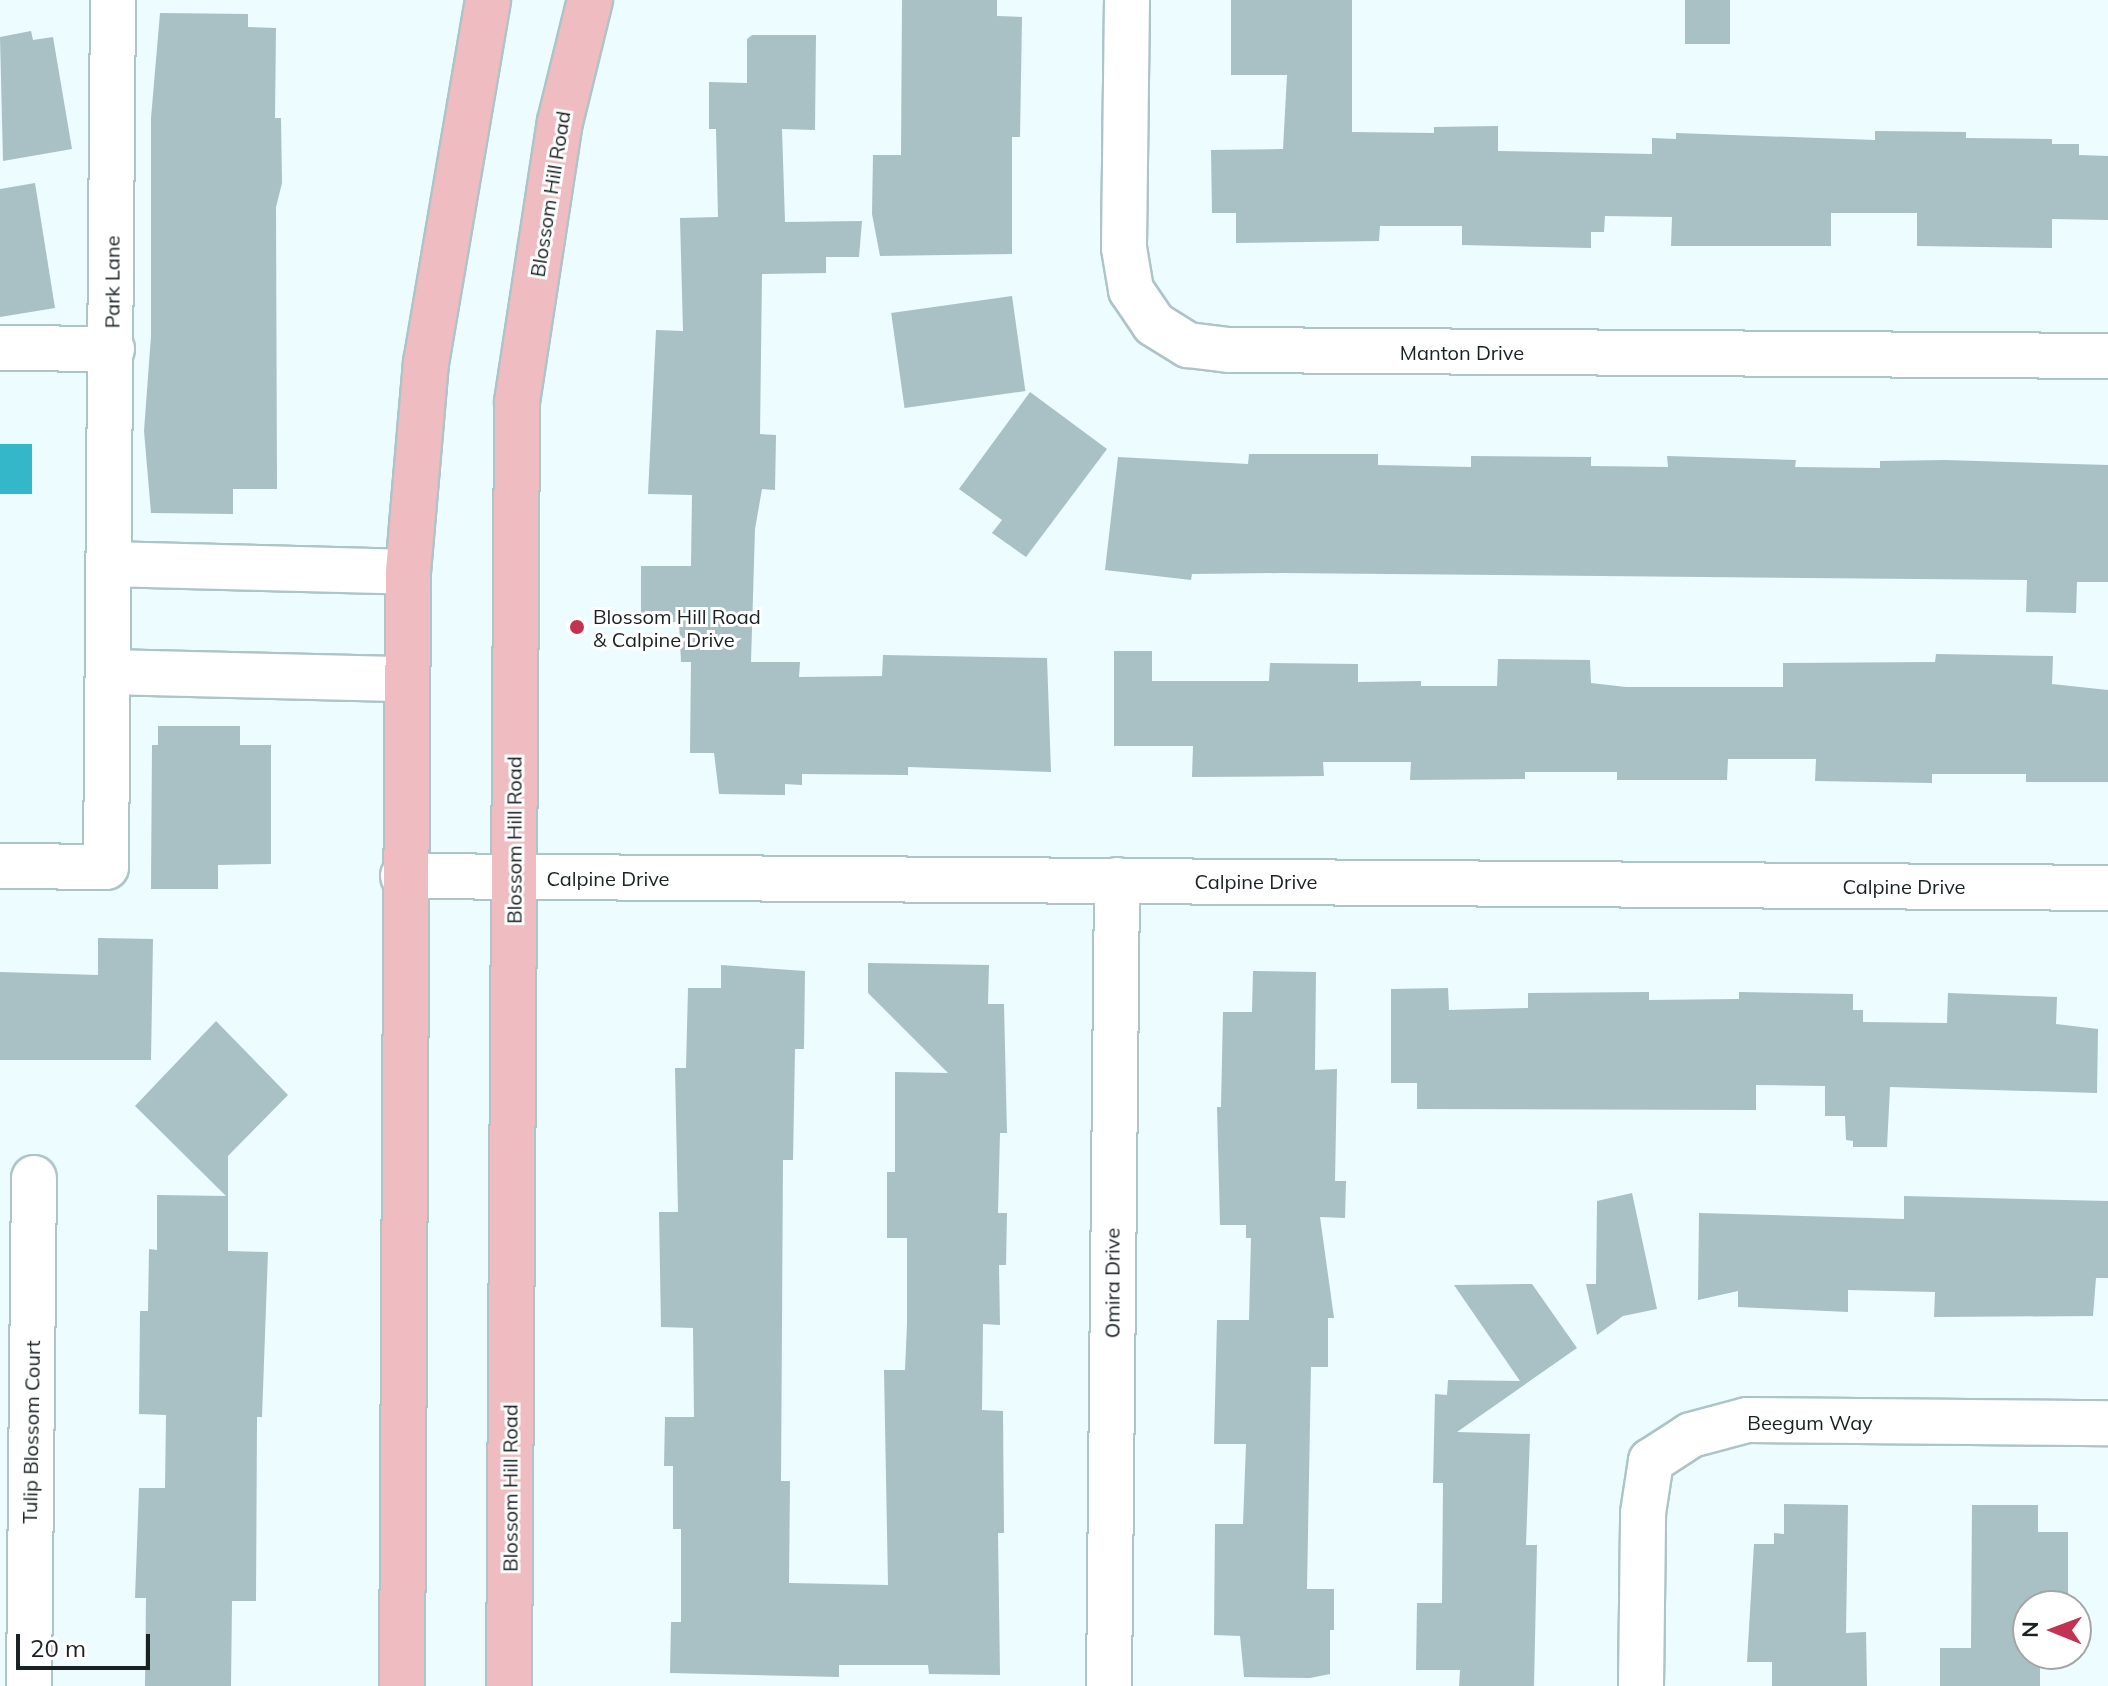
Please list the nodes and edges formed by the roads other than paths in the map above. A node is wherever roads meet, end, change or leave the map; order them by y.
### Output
1 (103, 0) edge
2 (113, 0) edge
3 (488, 0) edge
4 (590, 0) edge
5 (1127, 0) edge
6 (0, 348) edge
7 (112, 349) junction
8 (2108, 356) edge
9 (110, 564) junction
10 (408, 572) junction
11 (109, 672) junction
12 (406, 679) junction
13 (0, 866) edge
14 (403, 876) junction
15 (512, 878) junction
16 (1117, 880) junction
17 (2108, 888) edge
18 (34, 1178) dead end
19 (2108, 1423) edge
20 (29, 1686) edge
21 (402, 1686) edge
22 (509, 1686) edge
23 (1109, 1686) edge
24 (1641, 1686) edge

1 - 2 street
2 - 7 street, Park Lane
3 - 10 main road
4 - 15 main road, Blossom Hill Road
5 - 8 street, Manton Drive
6 - 7 street
7 - 9 street, Park Lane
9 - 10 street
9 - 11 street, Park Lane
10 - 12 main road
11 - 12 street
11 - 13 street, Park Lane
12 - 14 main road
14 - 15 street, Calpine Drive
14 - 21 main road
15 - 16 street, Calpine Drive
15 - 22 main road, Blossom Hill Road
16 - 17 street, Calpine Drive
16 - 23 street, Omira Drive
18 - 20 street, Tulip Blossom Court
19 - 24 street, Beegum Way

